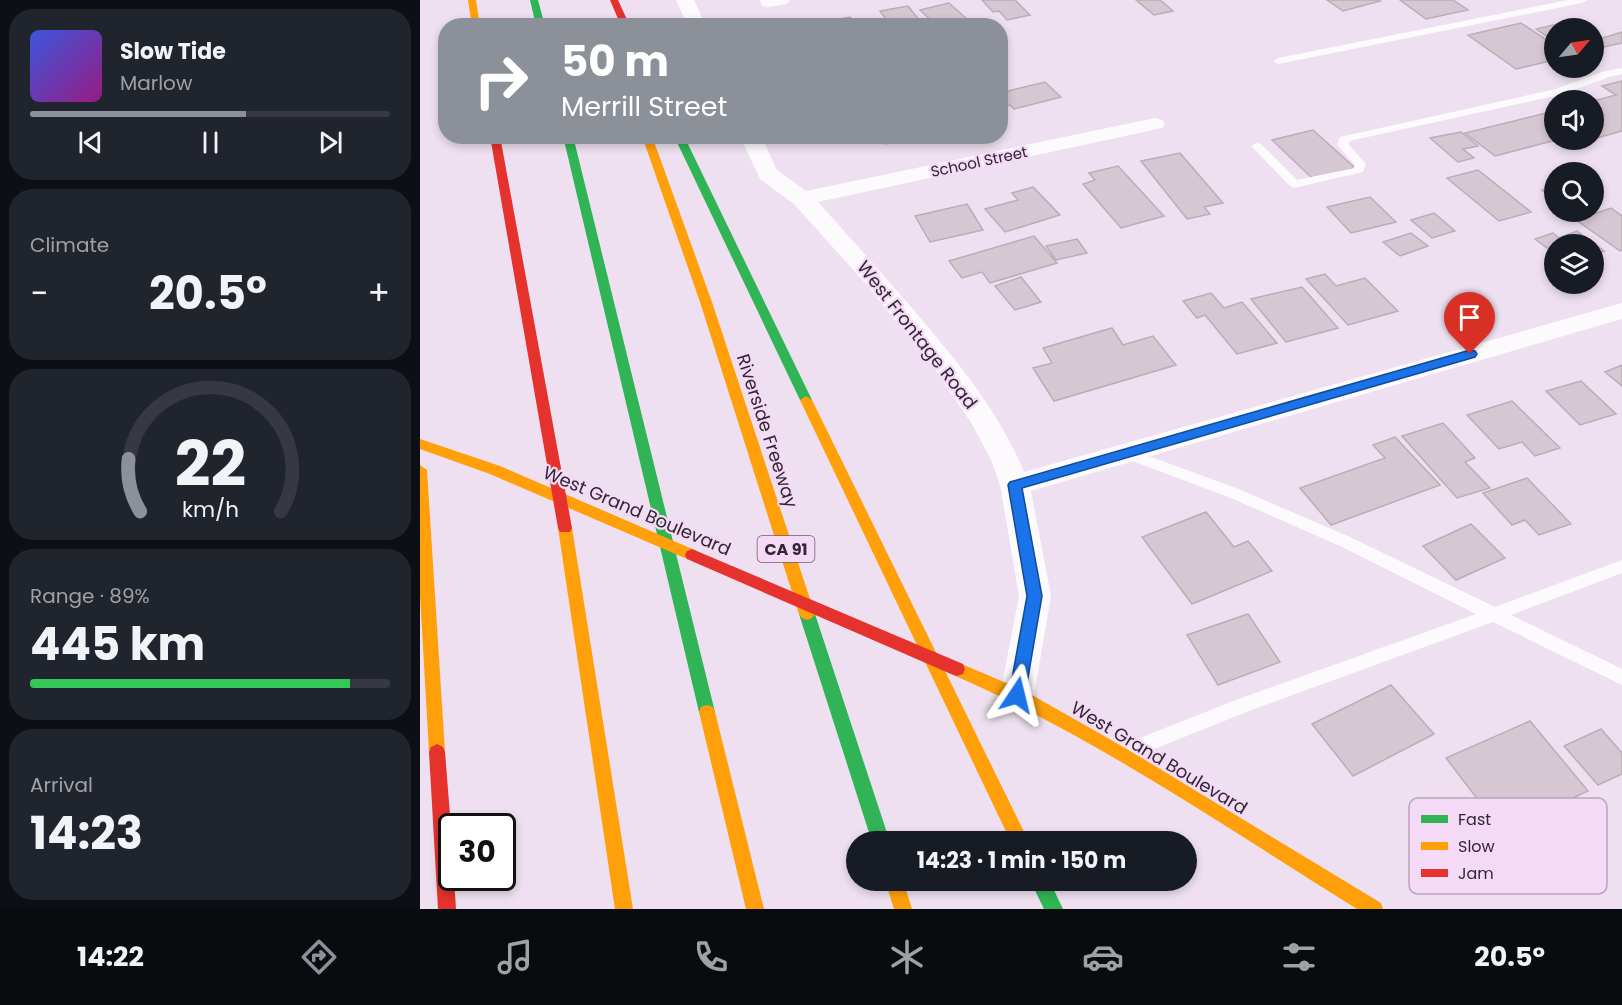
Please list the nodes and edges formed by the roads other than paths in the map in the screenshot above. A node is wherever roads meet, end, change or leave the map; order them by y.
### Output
1 (472, 0) edge
2 (534, 0) edge
3 (614, 0) edge
4 (685, 0) edge
5 (1582, 0) edge
6 (475, 18) edge
7 (539, 18) edge
8 (622, 18) edge
9 (693, 18) edge
10 (1278, 61) dead end
11 (1622, 71) edge
12 (1155, 124) dead end
13 (496, 144) edge
14 (570, 144) edge
15 (650, 144) edge
16 (683, 144) edge
17 (754, 144) edge
18 (1257, 146) dead end
19 (802, 199) junction
20 (1622, 311) edge
21 (420, 444) edge
22 (1127, 453) junction
23 (420, 470) edge
24 (1015, 485) junction
25 (1622, 566) edge
26 (1498, 615) junction
27 (1622, 678) edge
28 (1017, 695) junction
29 (1121, 754) junction
30 (877, 831) edge
31 (1015, 831) edge
32 (897, 891) edge
33 (1045, 891) edge
34 (447, 909) edge
35 (624, 909) edge
36 (755, 909) edge
37 (903, 909) edge
38 (1054, 909) edge
39 (1374, 909) edge

1 - 6 main road
2 - 7 main road
3 - 8 main road
4 - 9 street
5 - 10 lane
11 - 18 lane
12 - 19 street, School Street
13 - 35 main road
14 - 36 main road
15 - 30 main road, Riverside Freeway / CA 91
16 - 31 main road
17 - 19 street, West Frontage Road
19 - 24 street, West Frontage Road
20 - 22 street
21 - 28 main road, West Grand Boulevard
22 - 24 street
22 - 26 lane
23 - 34 main road
24 - 28 street, West Frontage Road
25 - 26 lane
26 - 27 lane
26 - 29 lane
28 - 29 main road, West Grand Boulevard
29 - 39 main road, West Grand Boulevard
32 - 37 main road
33 - 38 main road

